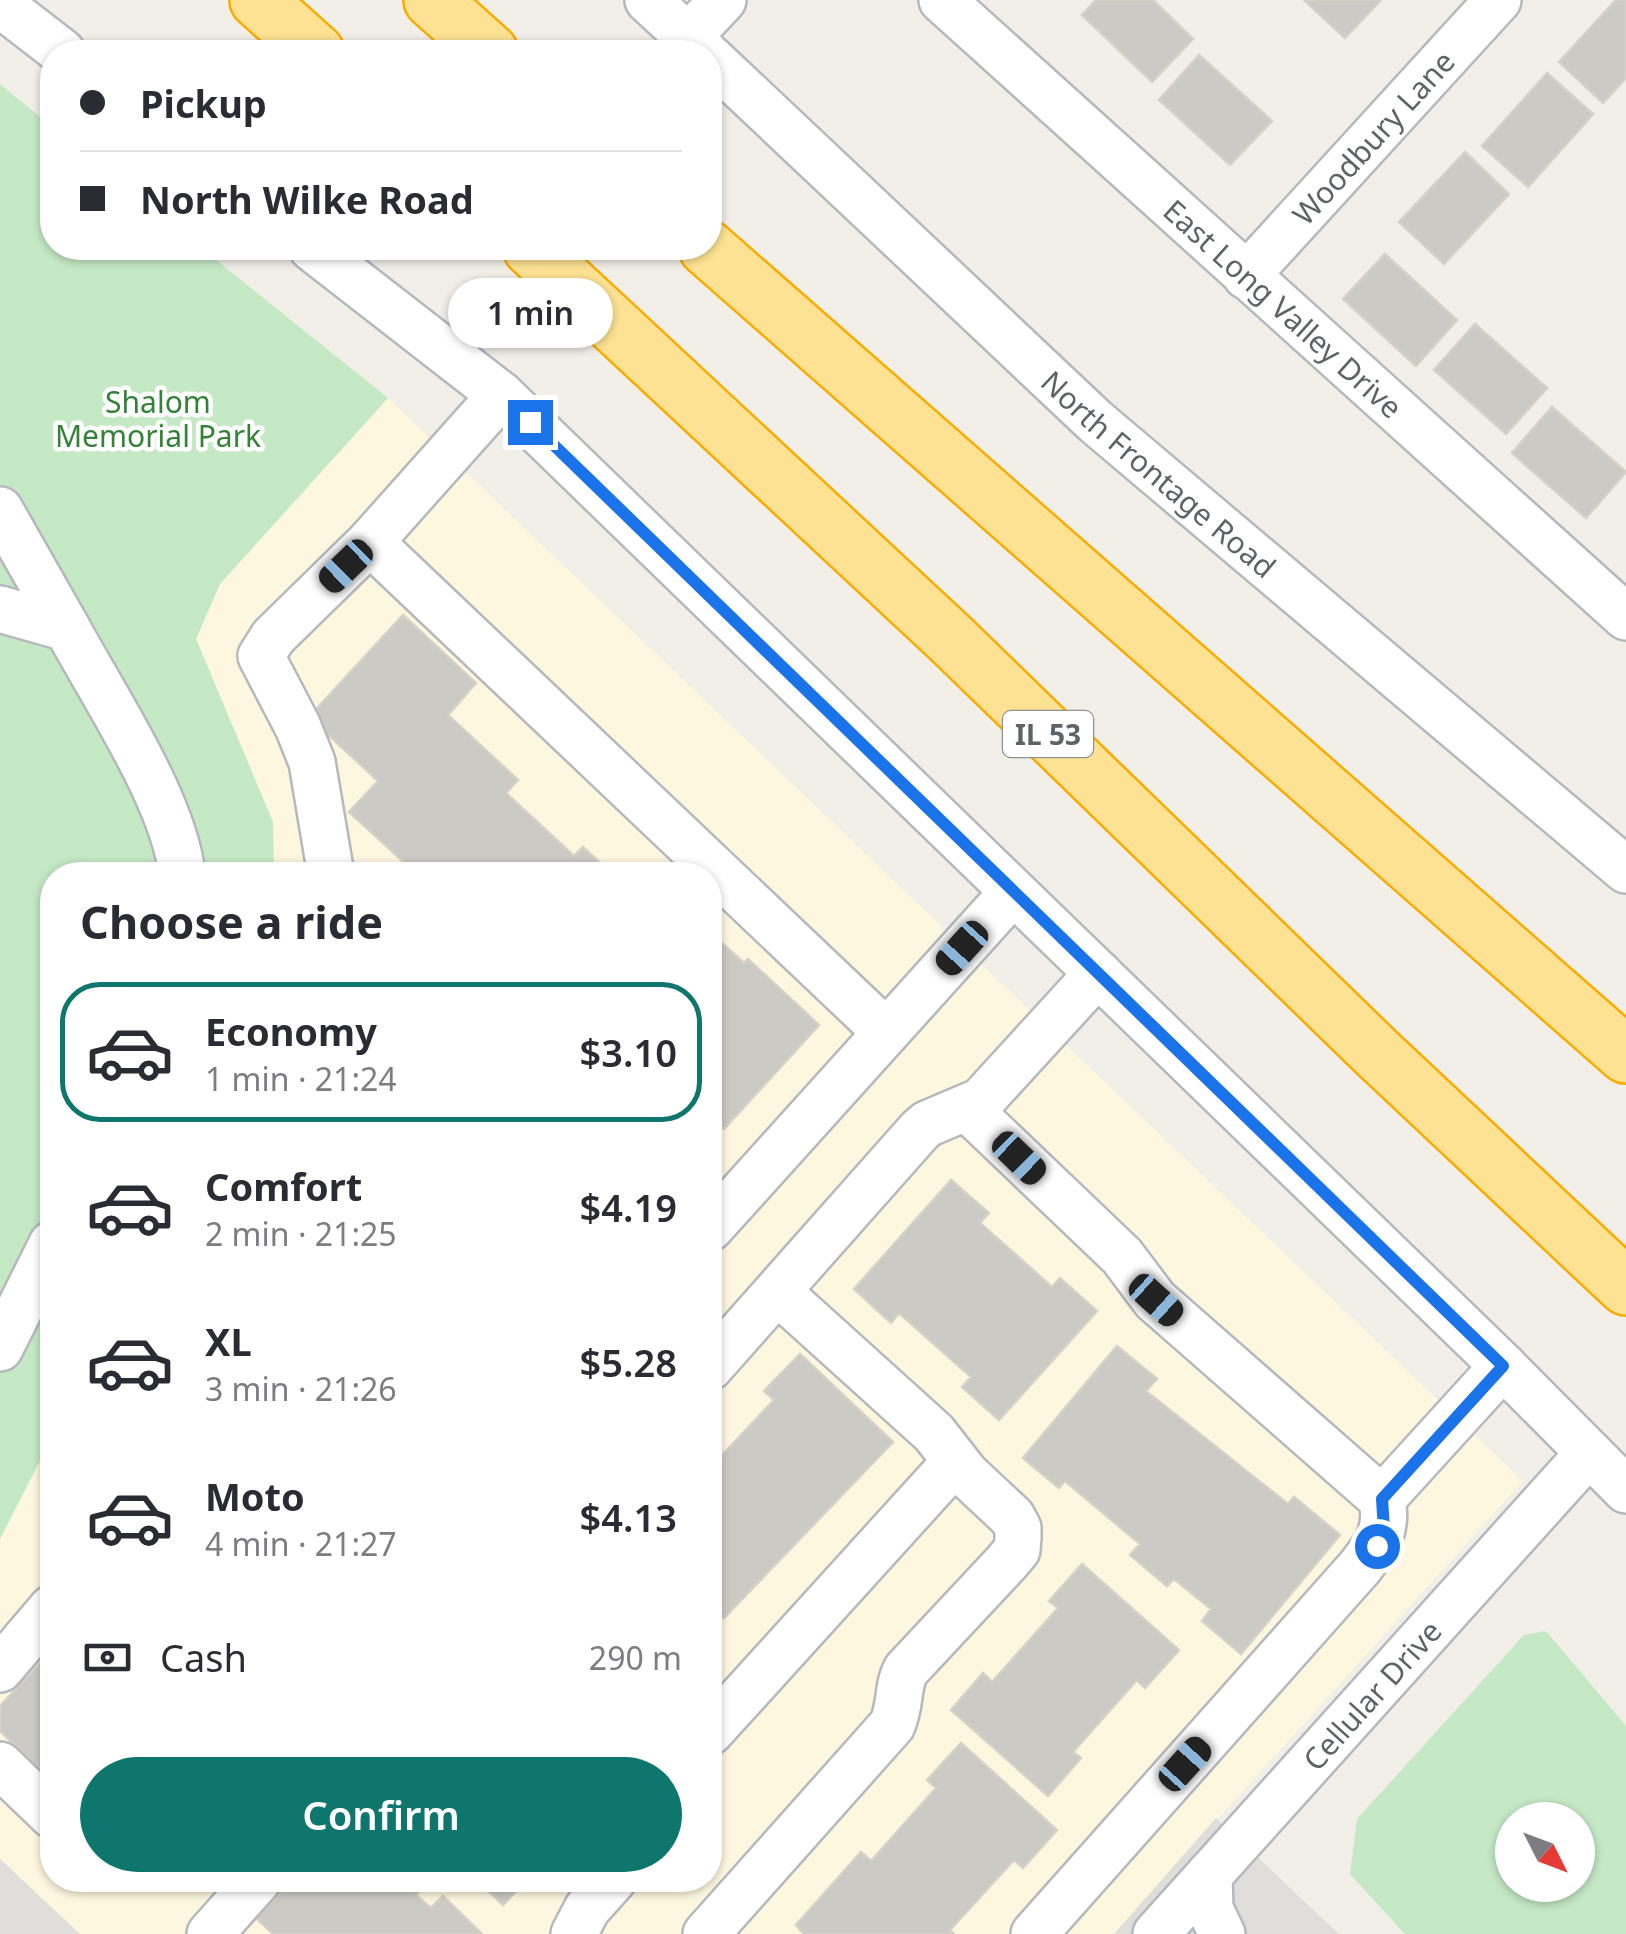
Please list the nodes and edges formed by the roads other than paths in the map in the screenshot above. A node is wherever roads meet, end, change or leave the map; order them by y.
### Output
1 (258, 0) edge
2 (432, 0) edge
3 (648, 0) edge
4 (723, 0) edge
5 (942, 0) edge
6 (1498, 0) edge
7 (0, 4) edge
8 (46, 40) edge
9 (303, 40) edge
10 (477, 40) edge
11 (690, 40) edge
12 (705, 40) edge
13 (722, 71) edge
14 (327, 260) edge
15 (544, 260) edge
16 (720, 260) edge
17 (1246, 276) junction
18 (501, 395) junction
19 (0, 510) edge
20 (370, 542) junction
21 (0, 608) edge
22 (1626, 617) edge
23 (67, 628) junction
24 (180, 862) edge
25 (329, 862) edge
26 (707, 862) edge
27 (1625, 866) edge
28 (722, 876) edge
29 (1013, 892) junction
30 (1098, 973) junction
31 (886, 1032) junction
32 (1626, 1055) edge
33 (968, 1108) junction
34 (722, 1215) edge
35 (1558, 1226) junction
36 (40, 1268) edge
37 (1626, 1287) edge
38 (778, 1292) junction
39 (1626, 1300) edge
40 (0, 1348) edge
41 (722, 1354) edge
42 (1503, 1366) junction
43 (1590, 1453) junction
44 (955, 1462) junction
45 (1626, 1490) edge
46 (1382, 1499) junction
47 (40, 1622) edge
48 (0, 1669) edge
49 (722, 1719) edge
50 (0, 1764) edge
51 (40, 1803) edge
52 (1209, 1875) junction
53 (247, 1892) edge
54 (602, 1892) edge
55 (210, 1934) edge
56 (574, 1934) edge
57 (706, 1934) edge
58 (1034, 1934) edge
59 (1156, 1934) edge
60 (1222, 1934) edge

1 - 9 highway
2 - 10 highway
3 - 11 street, North Frontage Road
4 - 12 street
5 - 17 street, East Long Valley Drive
6 - 17 street, Woodbury Lane
7 - 8 street
13 - 27 street, North Frontage Road
14 - 18 street
15 - 35 highway, IL 53
16 - 32 highway
17 - 22 street, East Long Valley Drive
18 - 20 street
18 - 29 street
19 - 23 street
20 - 25 street
20 - 26 street
21 - 23 street
23 - 24 street
28 - 31 street
29 - 30 street
29 - 31 street
30 - 33 street
30 - 42 street
31 - 34 street
33 - 38 street
33 - 46 street
35 - 37 highway
35 - 39 highway, IL 53
36 - 40 street
38 - 41 street
38 - 44 street
42 - 43 street
42 - 46 street
43 - 45 street
43 - 52 street, Cellular Drive
44 - 49 street
44 - 57 street
46 - 58 street
47 - 48 street
50 - 51 street
52 - 59 street, Cellular Drive
52 - 60 street
53 - 55 street
54 - 56 street

